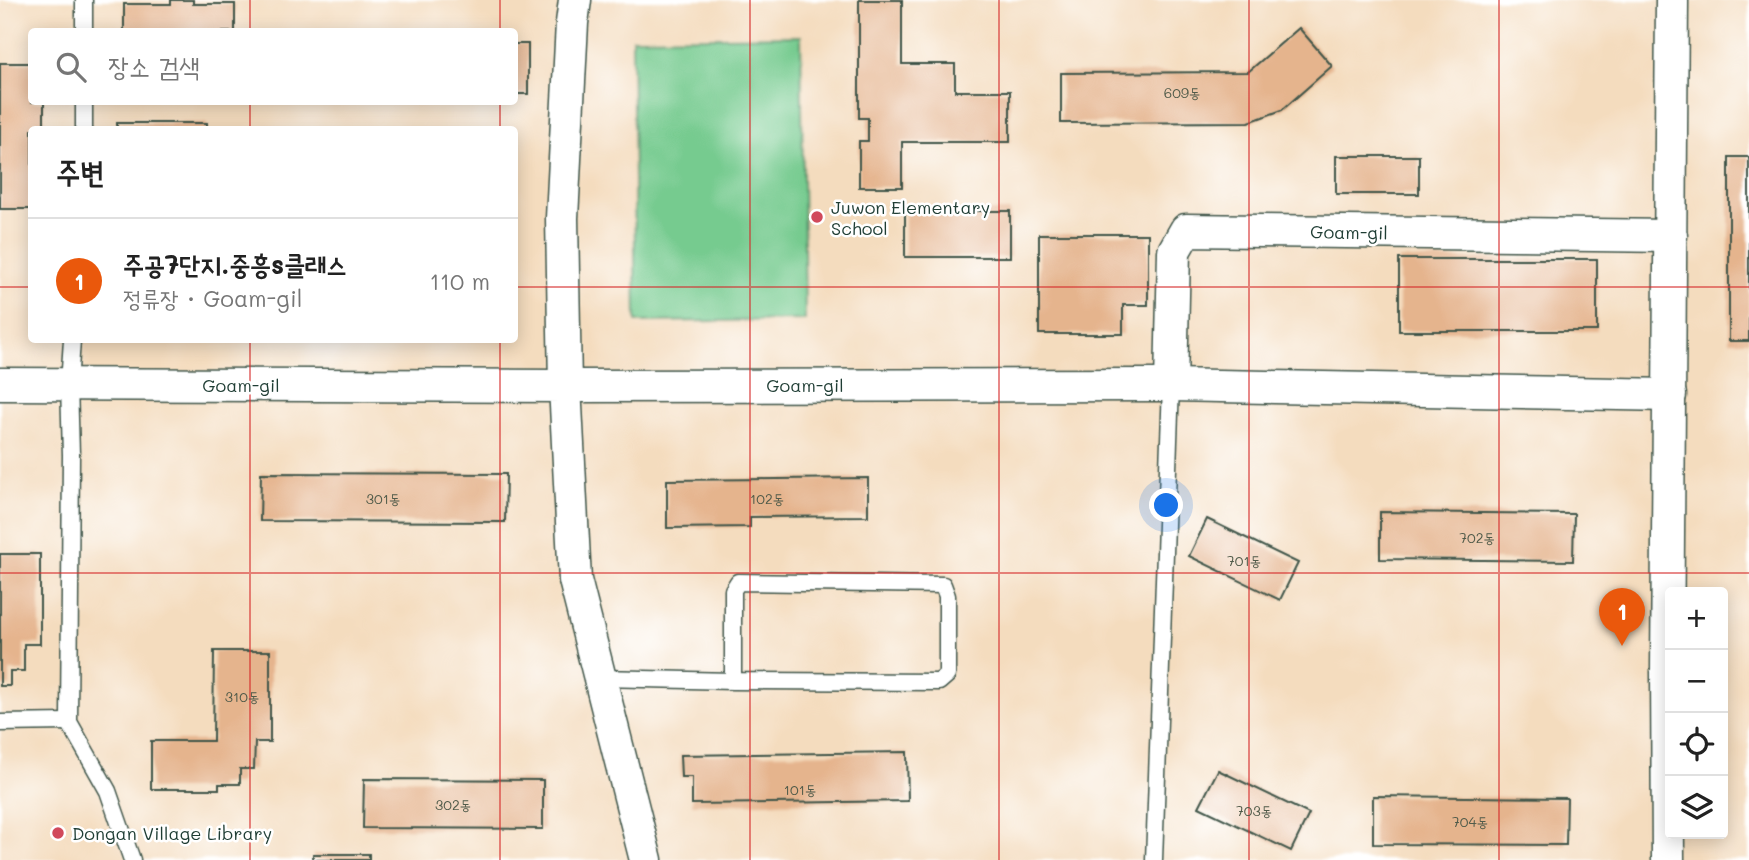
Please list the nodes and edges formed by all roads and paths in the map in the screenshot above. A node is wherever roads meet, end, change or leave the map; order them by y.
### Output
1 (84, 0) edge
2 (575, 0) edge
3 (1672, 0) edge
4 (84, 28) edge
5 (84, 105) edge
6 (84, 126) edge
7 (1671, 236) junction
8 (72, 343) edge
9 (0, 384) edge
10 (69, 384) junction
11 (1171, 385) junction
12 (565, 386) junction
13 (1670, 395) junction
14 (599, 678) junction
15 (733, 681) junction
16 (69, 722) junction
17 (0, 723) edge
18 (132, 860) edge
19 (646, 860) edge
20 (1154, 860) edge
21 (1668, 860) edge

1 - 4 lane
2 - 12 street
3 - 7 street
5 - 6 lane
7 - 11 street, Goam-gil
7 - 13 street
8 - 10 lane
9 - 10 street, Goam-gil
10 - 12 street, Goam-gil
10 - 16 lane
11 - 12 street, Goam-gil
11 - 13 street, Goam-gil
11 - 20 lane
12 - 14 street
13 - 21 street
14 - 15 lane
14 - 19 street
15 - 15 lane
16 - 17 lane
16 - 18 lane

